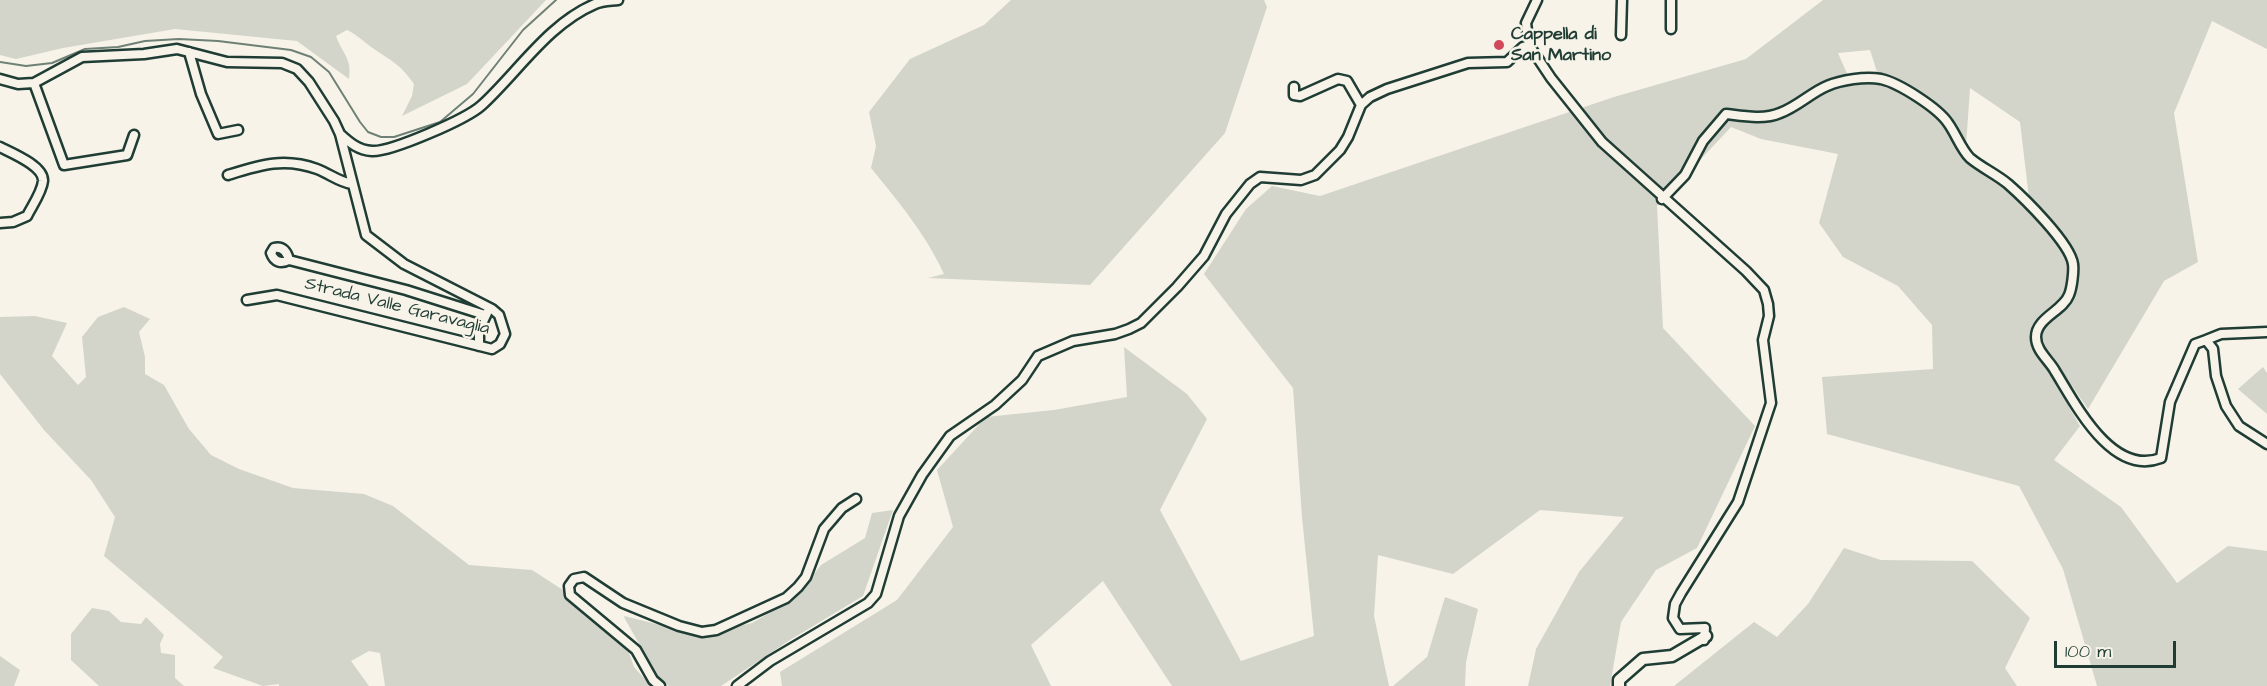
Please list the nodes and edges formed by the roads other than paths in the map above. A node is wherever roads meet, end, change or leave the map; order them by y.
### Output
1 (618, 0) edge
2 (1537, 0) edge
3 (1622, 0) edge
4 (1671, 0) edge
5 (1671, 29) dead end
6 (1621, 35) dead end
7 (1529, 45) junction
8 (189, 52) junction
9 (0, 79) edge
10 (34, 83) junction
11 (1294, 87) dead end
12 (1361, 105) junction
13 (237, 130) dead end
14 (340, 134) junction
15 (134, 135) dead end
16 (0, 147) edge
17 (228, 175) dead end
18 (352, 184) junction
19 (1662, 198) junction
20 (0, 223) edge
21 (289, 260) dead end
22 (247, 300) dead end
23 (488, 312) junction
24 (2267, 332) edge
25 (2206, 340) junction
26 (479, 346) junction
27 (2267, 444) edge
28 (856, 499) dead end
29 (1705, 638) joint
30 (660, 686) edge
31 (737, 686) edge
32 (1618, 686) edge

1 - 14 street, Strada Valle Garavaglia
2 - 7 street
3 - 6 street
4 - 5 street
7 - 12 street
7 - 19 street
8 - 10 street, Strada Valle Garavaglia
8 - 13 street
8 - 14 street, Strada Valle Garavaglia
9 - 10 street
10 - 15 street
11 - 12 street
12 - 31 street
14 - 18 street, Strada Valle Garavaglia
16 - 20 street
17 - 18 street
18 - 23 street, Strada Valle Garavaglia
19 - 25 street
19 - 29 street
21 - 23 street
22 - 26 street, Strada Valle Garavaglia
23 - 26 street
23 - 26 street, Strada Valle Garavaglia
24 - 25 street
25 - 27 street
28 - 30 street
29 - 32 street

